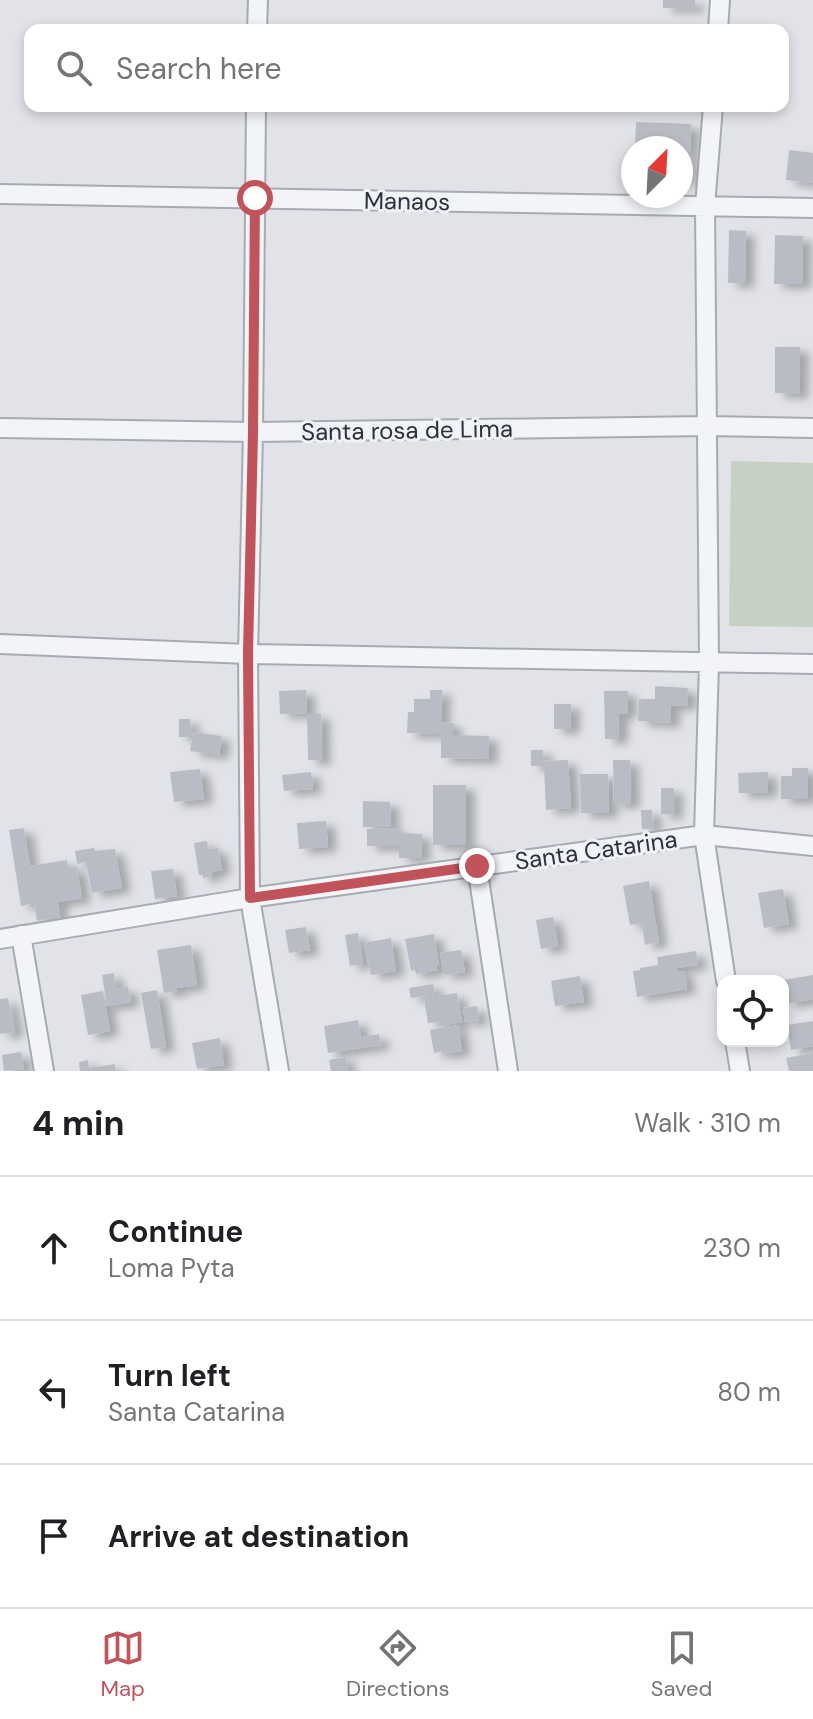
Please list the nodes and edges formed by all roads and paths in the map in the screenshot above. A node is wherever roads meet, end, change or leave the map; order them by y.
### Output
1 (258, 0) edge
2 (720, 0) edge
3 (257, 24) edge
4 (718, 24) edge
5 (256, 112) edge
6 (713, 112) edge
7 (0, 194) edge
8 (255, 198) junction
9 (705, 206) junction
10 (813, 208) edge
11 (707, 426) junction
12 (0, 428) edge
13 (813, 428) edge
14 (253, 432) junction
15 (0, 644) edge
16 (248, 654) junction
17 (709, 663) junction
18 (813, 664) edge
19 (704, 835) junction
20 (813, 846) edge
21 (477, 866) junction
22 (250, 898) junction
23 (21, 935) junction
24 (0, 939) edge
25 (725, 975) edge
26 (736, 1047) edge
27 (44, 1071) edge
28 (279, 1071) edge
29 (508, 1071) edge
30 (740, 1071) edge

1 - 3 street
2 - 4 street
5 - 8 street
6 - 9 street
7 - 8 street, Manaos
8 - 9 street, Manaos
8 - 14 street
9 - 10 street, Manaos
9 - 11 street
11 - 13 street, Santa rosa de Lima
11 - 14 street, Santa rosa de Lima
11 - 17 street
12 - 14 street, Santa rosa de Lima
14 - 16 street
15 - 16 street
16 - 17 street
16 - 22 street
17 - 18 street
17 - 19 street
19 - 20 street, Santa Catarina
19 - 21 street, Santa Catarina
19 - 25 street
21 - 22 street, Santa Catarina
21 - 29 street
22 - 23 street, Santa Catarina
22 - 28 street
23 - 24 street, Santa Catarina
23 - 27 street
26 - 30 street

